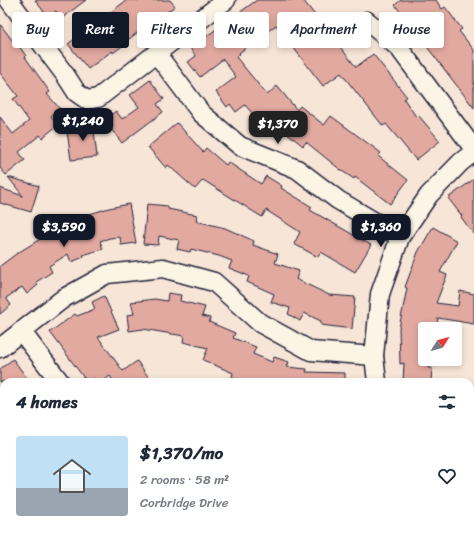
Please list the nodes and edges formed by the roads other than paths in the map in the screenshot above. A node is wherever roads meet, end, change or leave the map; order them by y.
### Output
1 (9, 0) edge
2 (226, 0) edge
3 (371, 25) edge
4 (156, 53) junction
5 (474, 149) edge
6 (474, 152) edge
7 (400, 237) junction
8 (21, 331) junction
9 (0, 348) edge
10 (374, 356) junction
11 (57, 378) edge
12 (377, 378) edge

1 - 4 street
2 - 4 street
3 - 5 street
4 - 7 street
6 - 7 street
7 - 10 street
8 - 9 street
8 - 10 street
8 - 11 street
10 - 12 street

